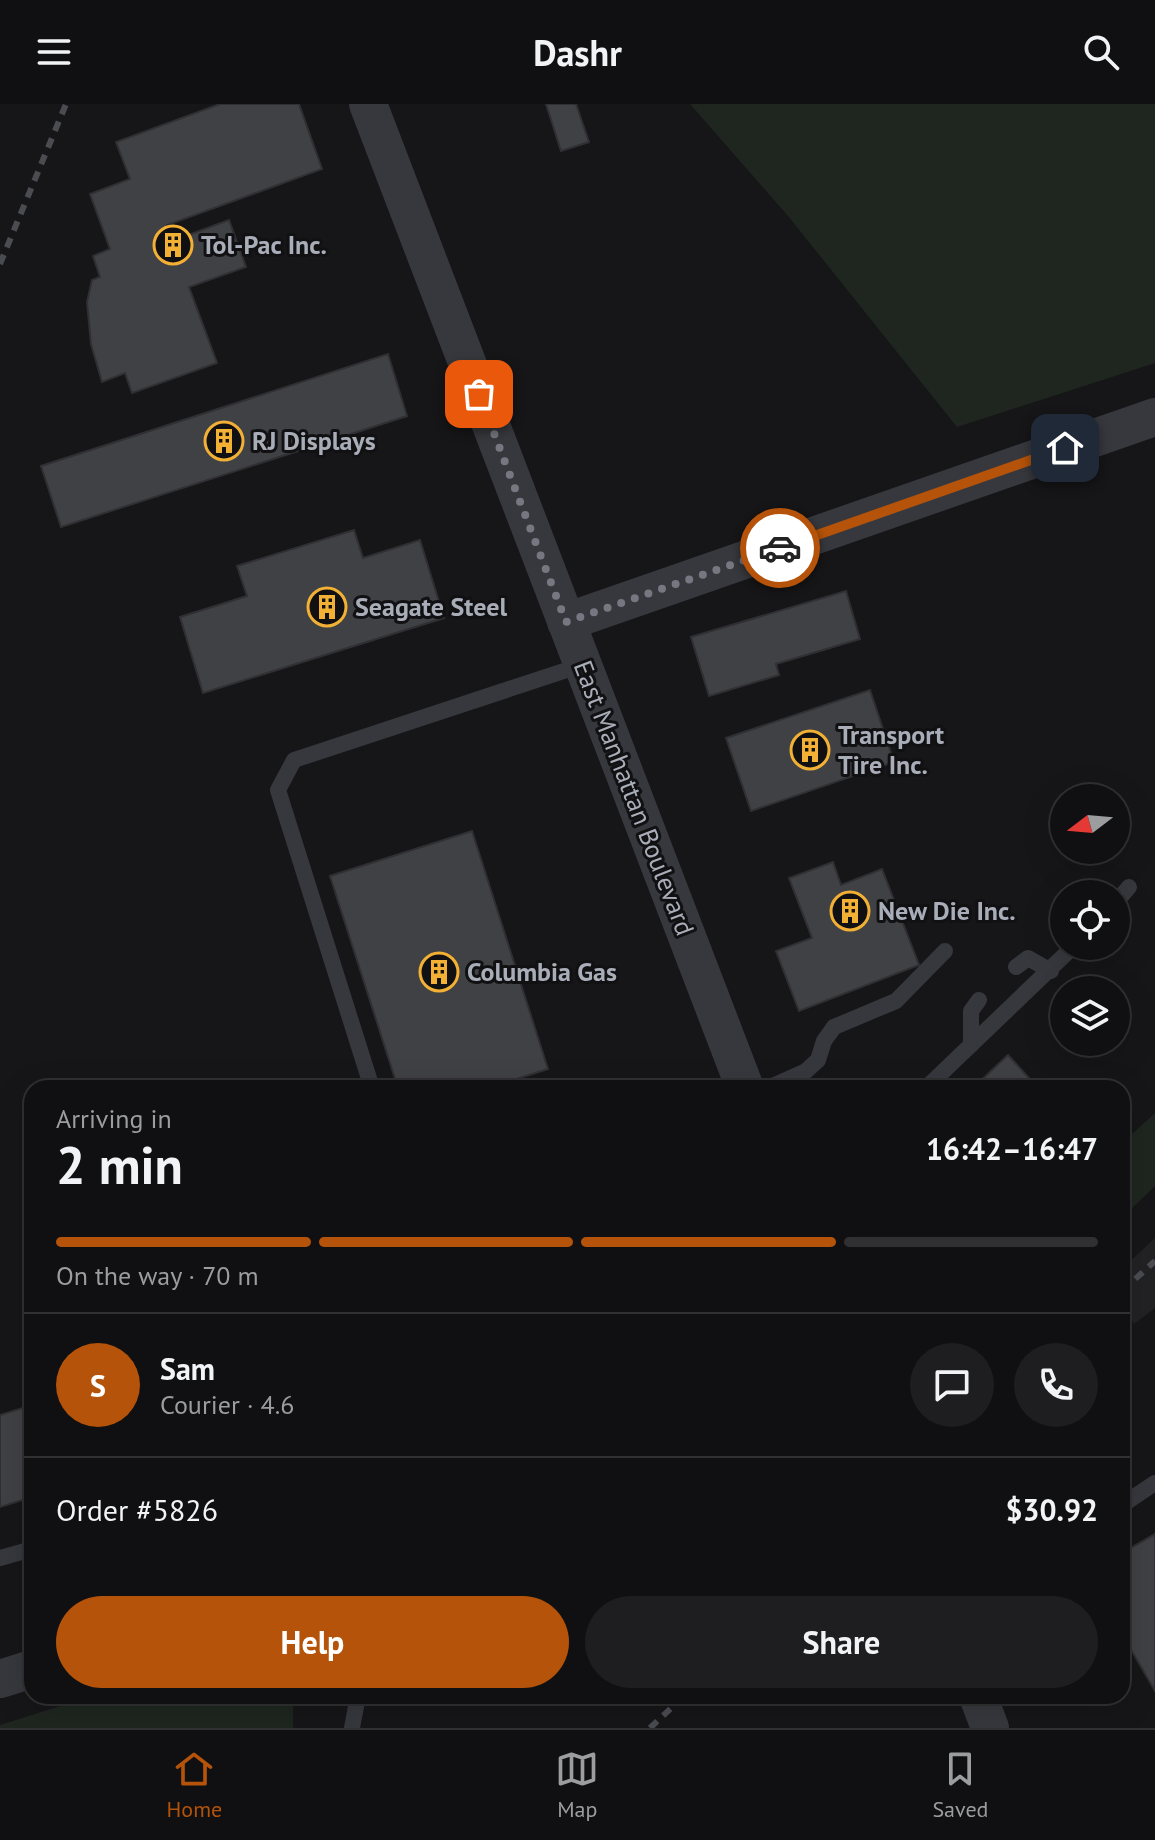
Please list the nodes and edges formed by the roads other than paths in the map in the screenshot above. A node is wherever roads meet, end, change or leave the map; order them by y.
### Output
1 (368, 104) edge
2 (1155, 417) edge
3 (566, 622) junction
4 (582, 664) junction
5 (945, 951) dead end
6 (1061, 960) edge
7 (1016, 967) dead end
8 (1051, 971) junction
9 (979, 1000) dead end
10 (971, 1045) junction
11 (369, 1080) edge
12 (742, 1080) edge
13 (786, 1080) edge
14 (934, 1080) edge
15 (1155, 1483) edge
16 (1130, 1500) edge
17 (24, 1551) edge
18 (0, 1558) edge
19 (24, 1672) edge
20 (0, 1679) edge
21 (356, 1704) edge
22 (981, 1704) edge
23 (352, 1728) edge
24 (990, 1728) edge

1 - 3 street, East Manhattan Boulevard
2 - 3 street
3 - 4 street, East Manhattan Boulevard
4 - 11 lane
4 - 12 street, East Manhattan Boulevard
5 - 13 lane
6 - 8 lane
7 - 8 lane
8 - 10 lane
9 - 10 lane
10 - 14 lane
15 - 16 lane
17 - 18 lane
19 - 20 street
21 - 23 lane
22 - 24 street

